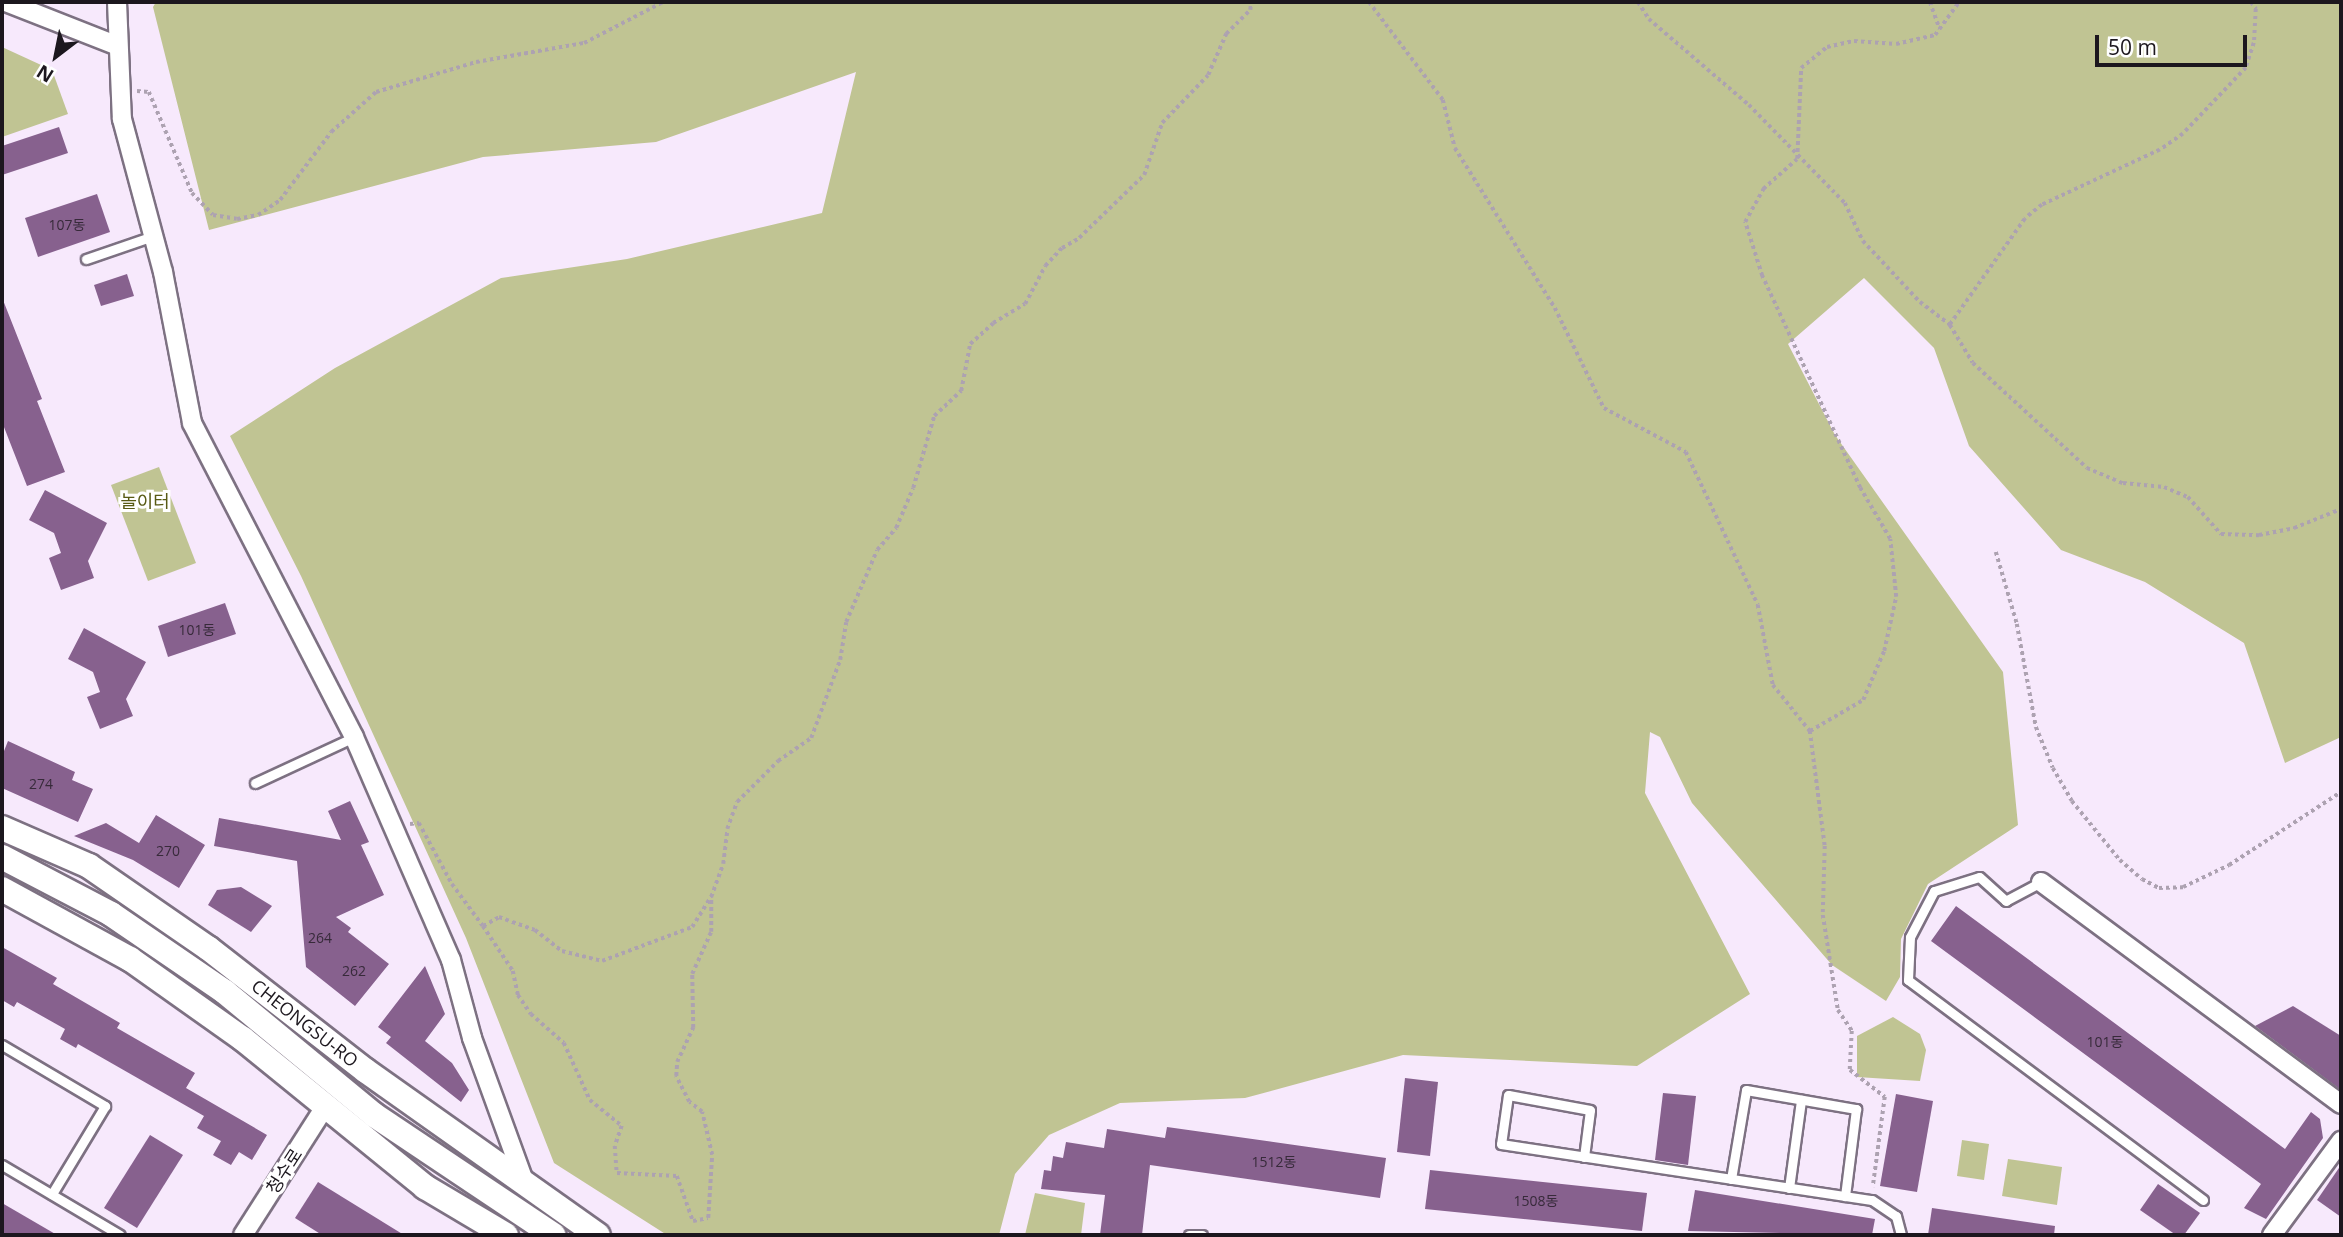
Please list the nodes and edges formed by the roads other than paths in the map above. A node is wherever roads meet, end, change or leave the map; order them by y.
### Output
1 (6, 2) edge
2 (117, 2) edge
3 (116, 45) junction
4 (153, 236) junction
5 (86, 259) dead end
6 (354, 737) junction
7 (255, 783) dead end
8 (2, 828) edge
9 (2, 858) edge
10 (2041, 882) joint
11 (2, 889) edge
12 (2, 1045) edge
13 (1801, 1100) junction
14 (2341, 1104) edge
15 (325, 1107) junction
16 (2341, 1141) edge
17 (1584, 1157) junction
18 (2, 1165) edge
19 (1731, 1179) junction
20 (526, 1186) junction
21 (1789, 1188) junction
22 (51, 1195) junction
23 (1845, 1196) junction
24 (2203, 1200) dead end
25 (120, 1235) edge
26 (243, 1235) edge
27 (506, 1235) edge
28 (553, 1235) edge
29 (598, 1235) edge
30 (1189, 1235) edge
31 (1202, 1235) edge
32 (1900, 1235) edge
33 (2272, 1235) edge

1 - 3 street
2 - 3 street
3 - 4 street
4 - 5 lane
4 - 6 street
6 - 7 lane
6 - 20 street
8 - 20 main road, CHEONGSU-RO
9 - 28 main road, CHEONGSU-RO
10 - 14 street
10 - 24 lane
11 - 15 main road
12 - 22 lane
13 - 19 lane
13 - 21 lane
13 - 23 lane
15 - 26 street, 청수로
15 - 27 main road
16 - 33 street
17 - 17 lane
17 - 19 lane
18 - 22 lane
19 - 21 lane
20 - 29 main road, CHEONGSU-RO
21 - 23 lane
22 - 25 lane
23 - 32 lane
30 - 31 lane

